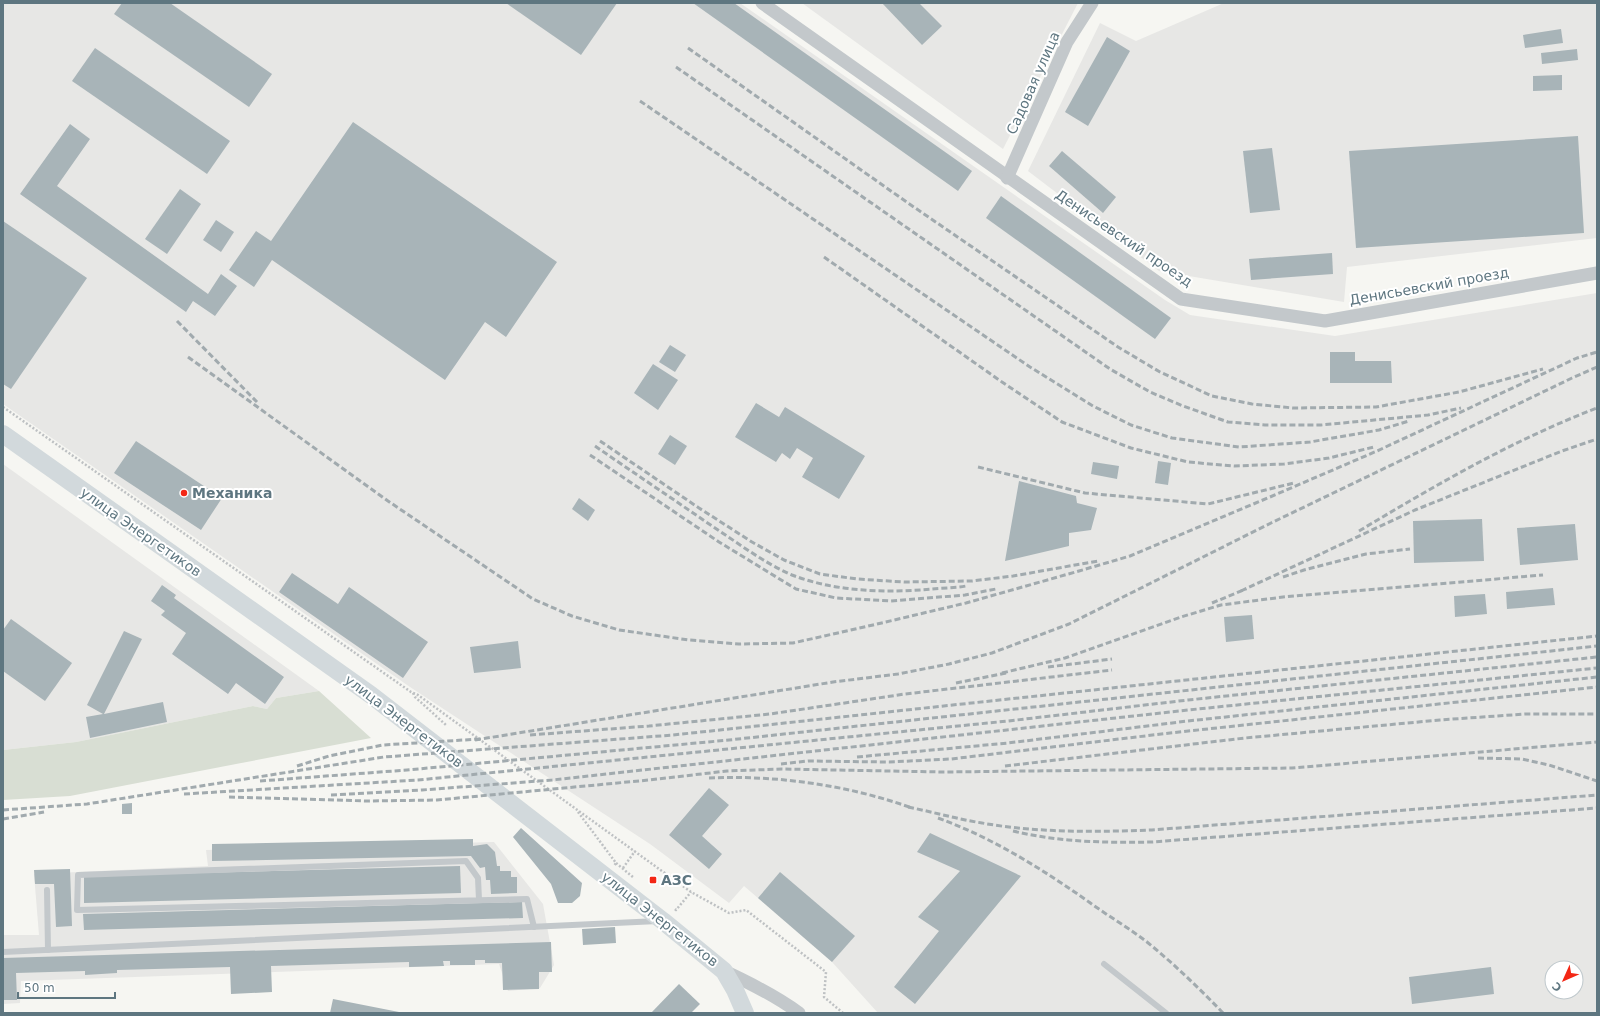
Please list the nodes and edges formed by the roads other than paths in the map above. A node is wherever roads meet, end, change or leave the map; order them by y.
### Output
1 (762, 3) edge
2 (1092, 3) edge
3 (1008, 178) junction
4 (1597, 273) edge
5 (3, 434) edge
6 (47, 890) dead end
7 (479, 900) junction
8 (670, 916) junction
9 (534, 927) junction
10 (48, 950) junction
11 (3, 952) edge
12 (1104, 964) dead end
13 (724, 971) junction
14 (737, 1013) edge
15 (744, 1013) edge
16 (799, 1013) edge
17 (1166, 1013) edge

1 - 3 street, Денисьевский проезд
2 - 3 street, Садовая улица
3 - 4 street, Денисьевский проезд
5 - 8 main road, улица Энергетиков
6 - 10 lane
7 - 7 lane
7 - 9 lane
8 - 9 lane
8 - 13 main road, улица Энергетиков
9 - 10 lane
10 - 11 lane
12 - 17 lane
13 - 14 main road
13 - 15 main road
13 - 16 street, улица Энергетиков

